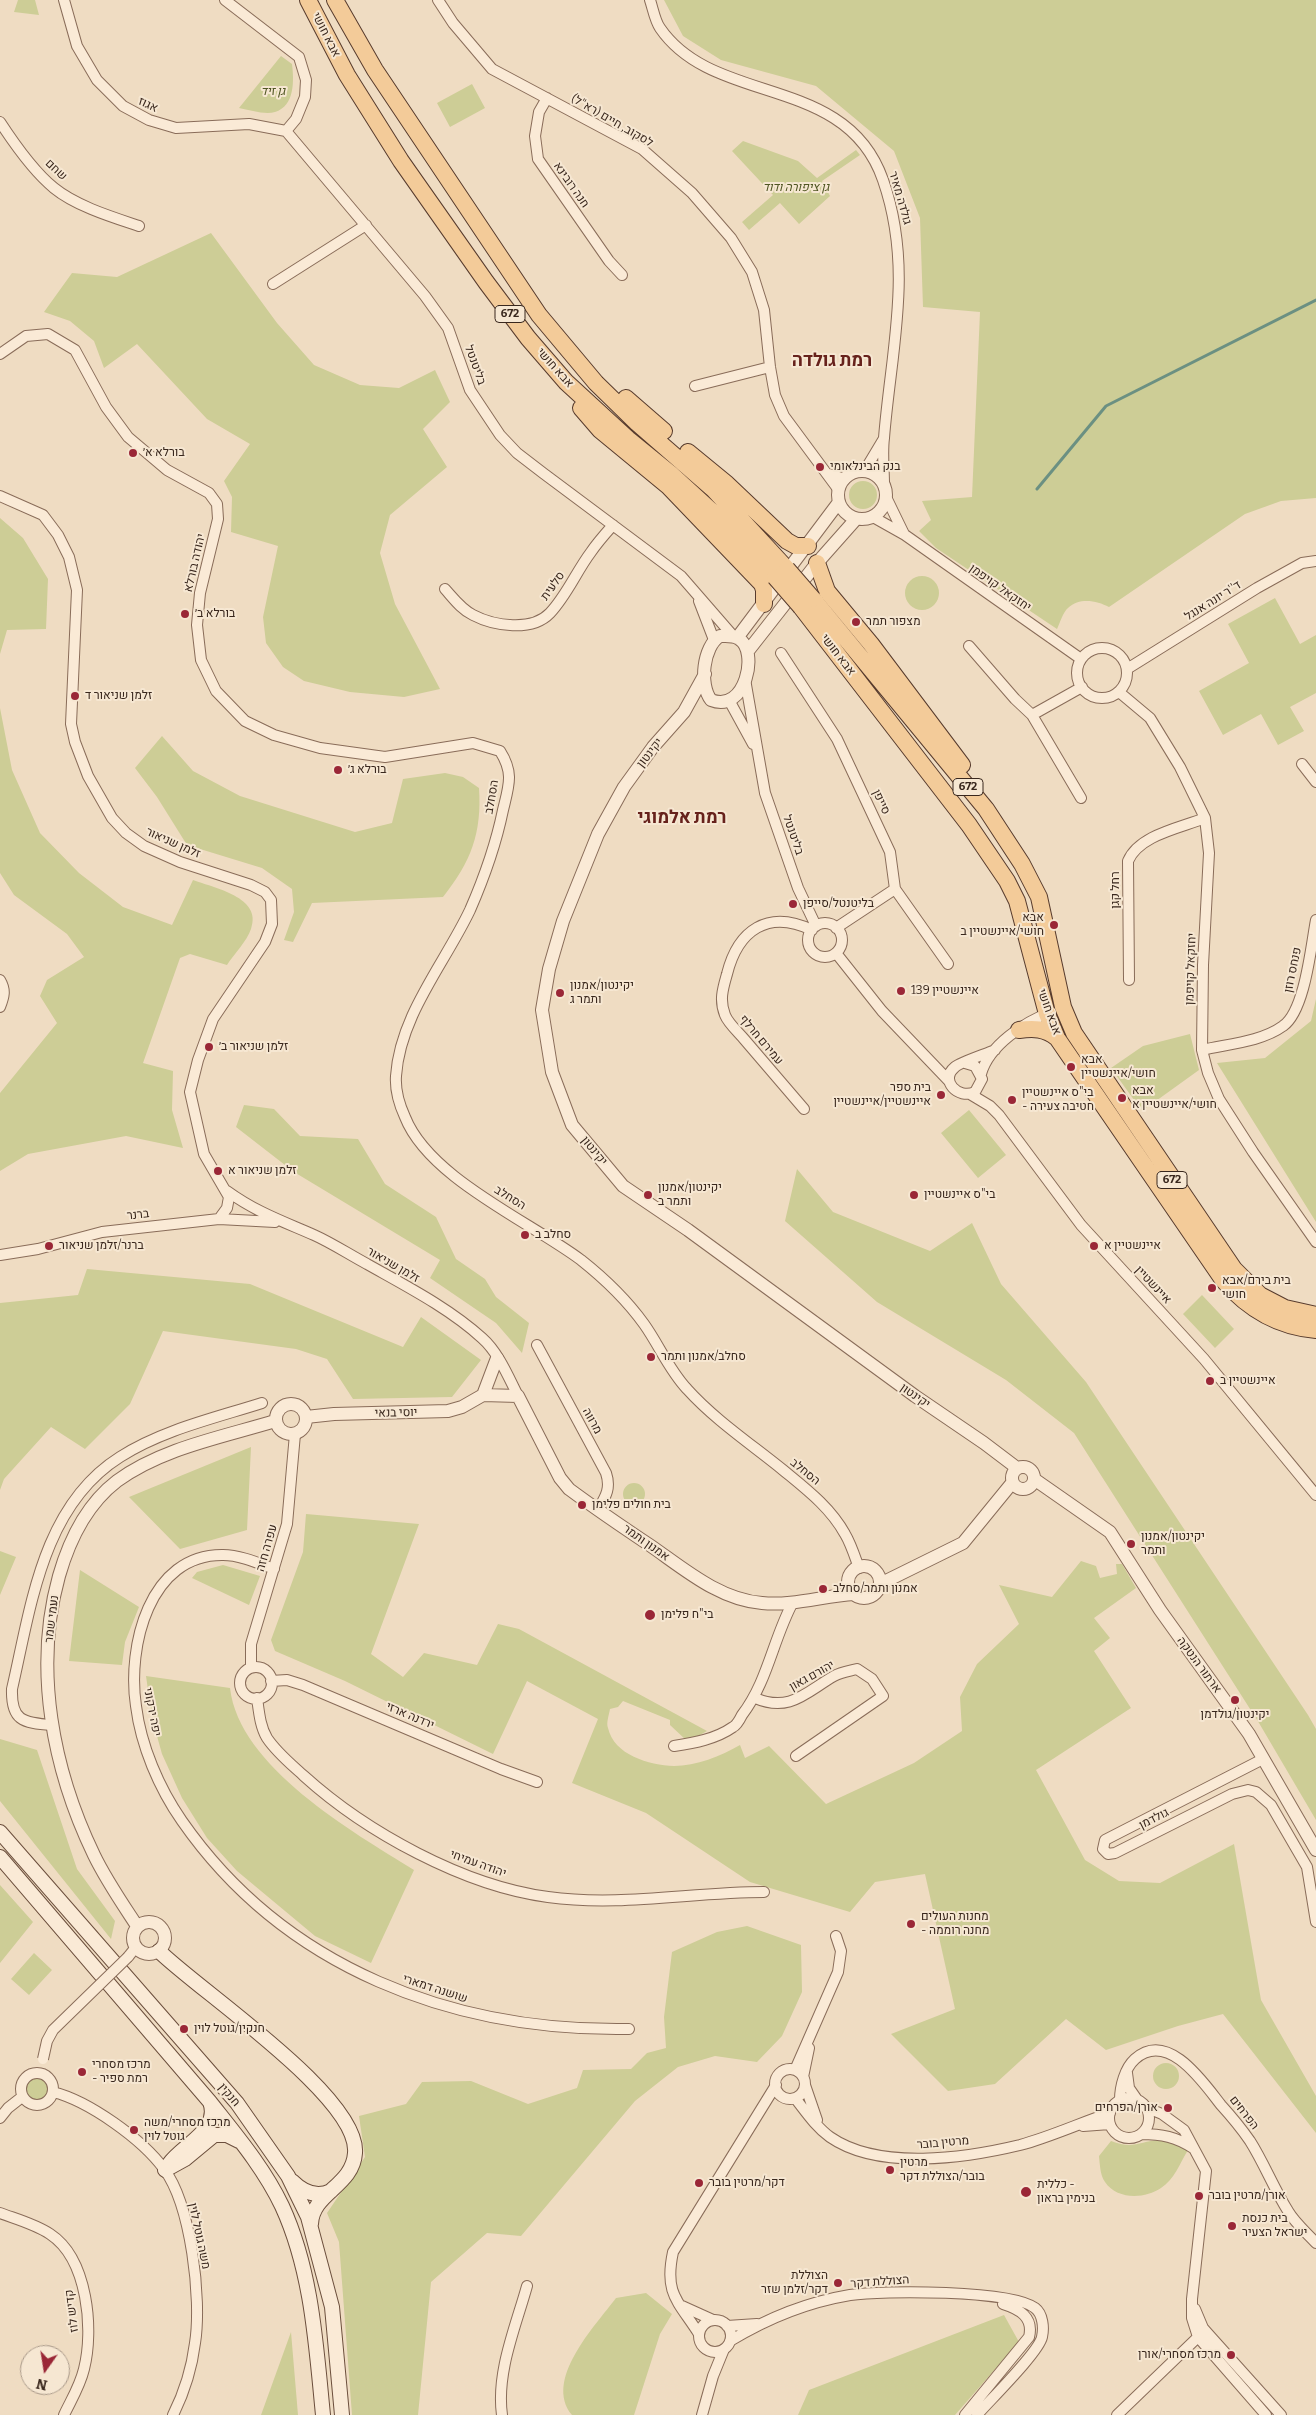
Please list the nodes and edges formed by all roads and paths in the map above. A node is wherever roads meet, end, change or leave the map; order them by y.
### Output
1 (64, 0) edge
2 (225, 0) edge
3 (308, 0) edge
4 (335, 0) edge
5 (348, 0) edge
6 (438, 0) edge
7 (650, 0) edge
8 (346, 21) junction
9 (547, 98) junction
10 (0, 122) edge
11 (286, 131) junction
12 (366, 225) junction
13 (138, 226) dead end
14 (622, 275) dead end
15 (273, 284) dead end
16 (539, 315) junction
17 (0, 354) edge
18 (770, 367) junction
19 (566, 382) junction
20 (695, 386) dead end
21 (884, 439) junction
22 (865, 470) junction
23 (841, 484) junction
24 (884, 484) junction
25 (0, 496) edge
26 (886, 499) junction
27 (839, 502) junction
28 (873, 517) junction
29 (856, 518) junction
30 (613, 525) junction
31 (905, 535) junction
32 (808, 546) junction
33 (1316, 561) edge
34 (817, 563) junction
35 (781, 573) junction
36 (445, 590) dead end
37 (695, 593) junction
38 (807, 603) junction
39 (764, 604) junction
40 (736, 637) junction
41 (714, 640) junction
42 (969, 646) dead end
43 (748, 651) junction
44 (781, 653) dead end
45 (1082, 659) junction
46 (1127, 670) junction
47 (705, 674) junction
48 (745, 679) junction
49 (1082, 687) junction
50 (1119, 692) junction
51 (711, 700) junction
52 (730, 702) junction
53 (684, 712) junction
54 (1032, 715) junction
55 (756, 749) junction
56 (1302, 764) dead end
57 (510, 766) joint
58 (1316, 782) edge
59 (1081, 798) dead end
60 (986, 809) junction
61 (1205, 818) junction
62 (896, 889) junction
63 (1316, 920) edge
64 (814, 928) junction
65 (836, 928) junction
66 (836, 953) junction
67 (948, 964) dead end
68 (0, 980) edge
69 (1129, 980) dead end
70 (0, 1007) edge
71 (1063, 1007) junction
72 (1047, 1014) junction
73 (1019, 1030) junction
74 (1057, 1038) junction
75 (995, 1050) junction
76 (1202, 1050) junction
77 (923, 1054) junction
78 (960, 1065) junction
79 (981, 1074) junction
80 (950, 1081) junction
81 (970, 1094) junction
82 (804, 1109) dead end
83 (227, 1191) junction
84 (220, 1219) junction
85 (282, 1223) junction
86 (1316, 1242) edge
87 (0, 1255) edge
88 (1316, 1315) edge
89 (1316, 1330) edge
90 (537, 1345) dead end
91 (497, 1358) junction
92 (483, 1395) junction
93 (518, 1396) junction
94 (262, 1403) dead end
95 (306, 1417) junction
96 (276, 1421) junction
97 (295, 1434) junction
98 (1021, 1480) junction
99 (1316, 1495) edge
100 (598, 1510) junction
101 (274, 1568) junction
102 (859, 1568) junction
103 (878, 1578) junction
104 (851, 1589) junction
105 (793, 1602) junction
106 (252, 1668) junction
107 (272, 1680) junction
108 (257, 1698) junction
109 (755, 1698) junction
110 (52, 1725) junction
111 (674, 1746) dead end
112 (796, 1756) dead end
113 (1263, 1759) junction
114 (537, 1782) dead end
115 (0, 1832) edge
116 (1316, 1850) edge
117 (0, 1857) edge
118 (764, 1892) dead end
119 (257, 1906) joint
120 (1316, 1922) edge
121 (137, 1926) junction
122 (836, 1936) dead end
123 (159, 1951) junction
124 (132, 1952) junction
125 (629, 2029) dead end
126 (812, 2035) junction
127 (795, 2070) junction
128 (1127, 2072) junction
129 (40, 2073) junction
130 (804, 2081) junction
131 (776, 2085) junction
132 (53, 2092) junction
133 (22, 2097) junction
134 (790, 2098) junction
135 (1120, 2100) junction
136 (210, 2102) junction
137 (1141, 2104) junction
138 (757, 2113) junction
139 (1110, 2113) junction
140 (0, 2118) edge
141 (1110, 2124) junction
142 (1072, 2126) junction
143 (819, 2128) junction
144 (1141, 2134) junction
145 (241, 2141) junction
146 (1196, 2150) junction
147 (165, 2170) junction
148 (288, 2176) junction
149 (332, 2190) junction
150 (0, 2213) edge
151 (311, 2230) junction
152 (1316, 2242) edge
153 (527, 2286) dead end
154 (978, 2296) junction
155 (1192, 2299) junction
156 (681, 2306) junction
157 (713, 2320) junction
158 (758, 2324) junction
159 (727, 2326) junction
160 (699, 2334) junction
161 (1198, 2336) junction
162 (1211, 2338) junction
163 (727, 2345) junction
164 (710, 2351) junction
165 (713, 2376) junction
166 (64, 2415) edge
167 (173, 2415) edge
168 (323, 2415) edge
169 (342, 2415) edge
170 (502, 2415) edge
171 (702, 2415) edge
172 (965, 2415) edge
173 (976, 2415) edge
174 (1117, 2415) edge
175 (1266, 2415) edge
176 (1281, 2415) edge

1 - 11 street, אגוז
2 - 11 street
3 - 19 main road, אבא חושי / 672
4 - 8 main road, אבא חושי / 672
5 - 8 street
6 - 9 street, לסקוב, חיים (רא"ל)
7 - 21 street, גולדה מאיר
8 - 16 main road, אבא חושי / 672
9 - 14 street, חנה רובינא
9 - 18 street, לסקוב, חיים (רא"ל)
10 - 13 street, שחם
11 - 12 street, בליטנטל
12 - 15 street
12 - 30 street, בליטנטל
16 - 32 main road
16 - 35 main road, אבא חושי / 672
17 - 57 street, יהודה בורלא
18 - 20 street
18 - 23 street, לסקוב, חיים (רא"ל)
19 - 35 main road, אבא חושי / 672
19 - 39 main road
21 - 22 street, גולדה מאיר
21 - 24 street, גולדה מאיר
22 - 23 street
22 - 24 street
23 - 27 street
24 - 26 street
25 - 83 street, זלמן שניאור
26 - 28 street
26 - 31 street, יחזקאל קויפמן
27 - 29 street
27 - 32 street
28 - 29 street
28 - 31 street, יחזקאל קויפמן
29 - 34 street
30 - 36 street, סלעית
30 - 37 street, בליטנטל
31 - 45 street, יחזקאל קויפמן
32 - 39 street
33 - 46 street, ד''ר יונה אנגל
34 - 43 street
34 - 60 main road
35 - 38 main road, אבא חושי / 672, bridge
37 - 40 street, בליטנטל
37 - 41 street, בליטנטל
38 - 60 main road, אבא חושי / 672
38 - 72 main road, אבא חושי / 672
39 - 40 street
40 - 41 street
40 - 43 street
41 - 47 street
42 - 54 street
43 - 48 street
44 - 62 street, סייפן
45 - 46 street
45 - 49 street
46 - 50 street
47 - 51 street
47 - 53 street, יקינטון
48 - 52 street
48 - 55 street, בליטנטל
49 - 50 street
49 - 54 street
50 - 61 street, יחזקאל קויפמן
51 - 52 street
51 - 53 street, יקינטון
52 - 55 street, בליטנטל
53 - 98 street, יקינטון
54 - 59 street
55 - 64 street, בליטנטל
56 - 58 street
57 - 102 street, הסחלב
60 - 71 main road, אבא חושי / 672
61 - 69 street, רחל קגן
61 - 76 street, יחזקאל קויפמן
62 - 65 street
62 - 67 street, סייפן
63 - 76 street, פנחס רוזן
64 - 65 street
64 - 66 street
64 - 82 street, עמירם חרלף
65 - 66 street
66 - 77 street
68 - 70 street
71 - 72 street
71 - 88 main road, אבא חושי / 672
72 - 73 street
72 - 74 main road, אבא חושי / 672
73 - 74 main road
73 - 75 street
74 - 89 main road, אבא חושי / 672
75 - 78 street
75 - 79 street
76 - 86 street, יחזקאל קויפמן
77 - 78 street
77 - 80 street
78 - 79 street
78 - 80 street
79 - 81 street
80 - 81 street
81 - 99 street, איינשטיין
83 - 84 street
83 - 85 street, זלמן שניאור
84 - 85 street, ברנר
84 - 87 street, ברנר
85 - 91 street, זלמן שניאור
90 - 100 street, מרווה
91 - 92 street
91 - 93 street, זלמן שניאור
92 - 93 street
92 - 95 street, יוסי בנאי
93 - 100 street, אמנון ותמר
94 - 110 street
95 - 96 street
95 - 97 street
96 - 97 street
96 - 110 street, נעמי שמר
97 - 101 street, עפרה חזה
98 - 103 street
98 - 113 street, ארתור הנטקה
100 - 105 street, אמנון ותמר
101 - 106 street, עפרה חזה
101 - 119 street, יפה ירקוני
102 - 103 street
102 - 104 street
103 - 104 street
104 - 105 street, אמנון ותמר
105 - 109 street
106 - 107 street
106 - 108 street
107 - 108 street
107 - 114 street, ירדנה ארזי
108 - 118 street, יהודה עמיחי
109 - 111 street
109 - 112 street, יהורם גאון
110 - 121 street, נעמי שמר
113 - 116 street, ארתור הנטקה
113 - 120 street, גולדמן
115 - 148 main road, חנקין
117 - 136 main road, חנקין
119 - 125 street, שושנה דמארי
121 - 123 street
121 - 124 street
122 - 126 street
123 - 124 street
123 - 149 main road
124 - 129 street, bridge
126 - 127 street
126 - 130 street
127 - 130 street
127 - 131 street
128 - 135 street, הפרחים
128 - 137 street
128 - 152 street, הפרחים
129 - 132 street
129 - 133 street
130 - 134 street
130 - 143 street
131 - 134 street
131 - 138 street
132 - 133 street
132 - 147 street, משה גוטל לוין
133 - 140 street
134 - 138 street
134 - 143 street, מרטין בובר
135 - 137 street
135 - 139 street
136 - 145 main road, חנקין
136 - 147 main road
137 - 144 street
137 - 146 street
138 - 156 street
139 - 141 street
139 - 142 street, מרטין בובר
141 - 142 street, מרטין בובר
141 - 144 street
142 - 143 street, מרטין בובר
144 - 146 street
145 - 147 main road
145 - 168 main road, חנקין
146 - 155 street
147 - 167 street, משה גוטל לוין
148 - 149 main road
148 - 151 main road, חנקין
149 - 151 main road
150 - 166 street, קדיש לוז
151 - 169 main road, חנקין
153 - 170 street
154 - 158 street, הצוללת דקר
154 - 172 street, הצוללת דקר
154 - 173 street, הצוללת דקר
155 - 161 street
155 - 162 street
156 - 157 street
156 - 160 street
157 - 159 street
157 - 160 street
158 - 159 street, הצוללת דקר
158 - 163 street, הצוללת דקר
159 - 163 street
160 - 164 street
161 - 162 street
161 - 174 street
161 - 175 street
162 - 176 street
163 - 164 street
163 - 165 street
164 - 165 street
165 - 171 street

